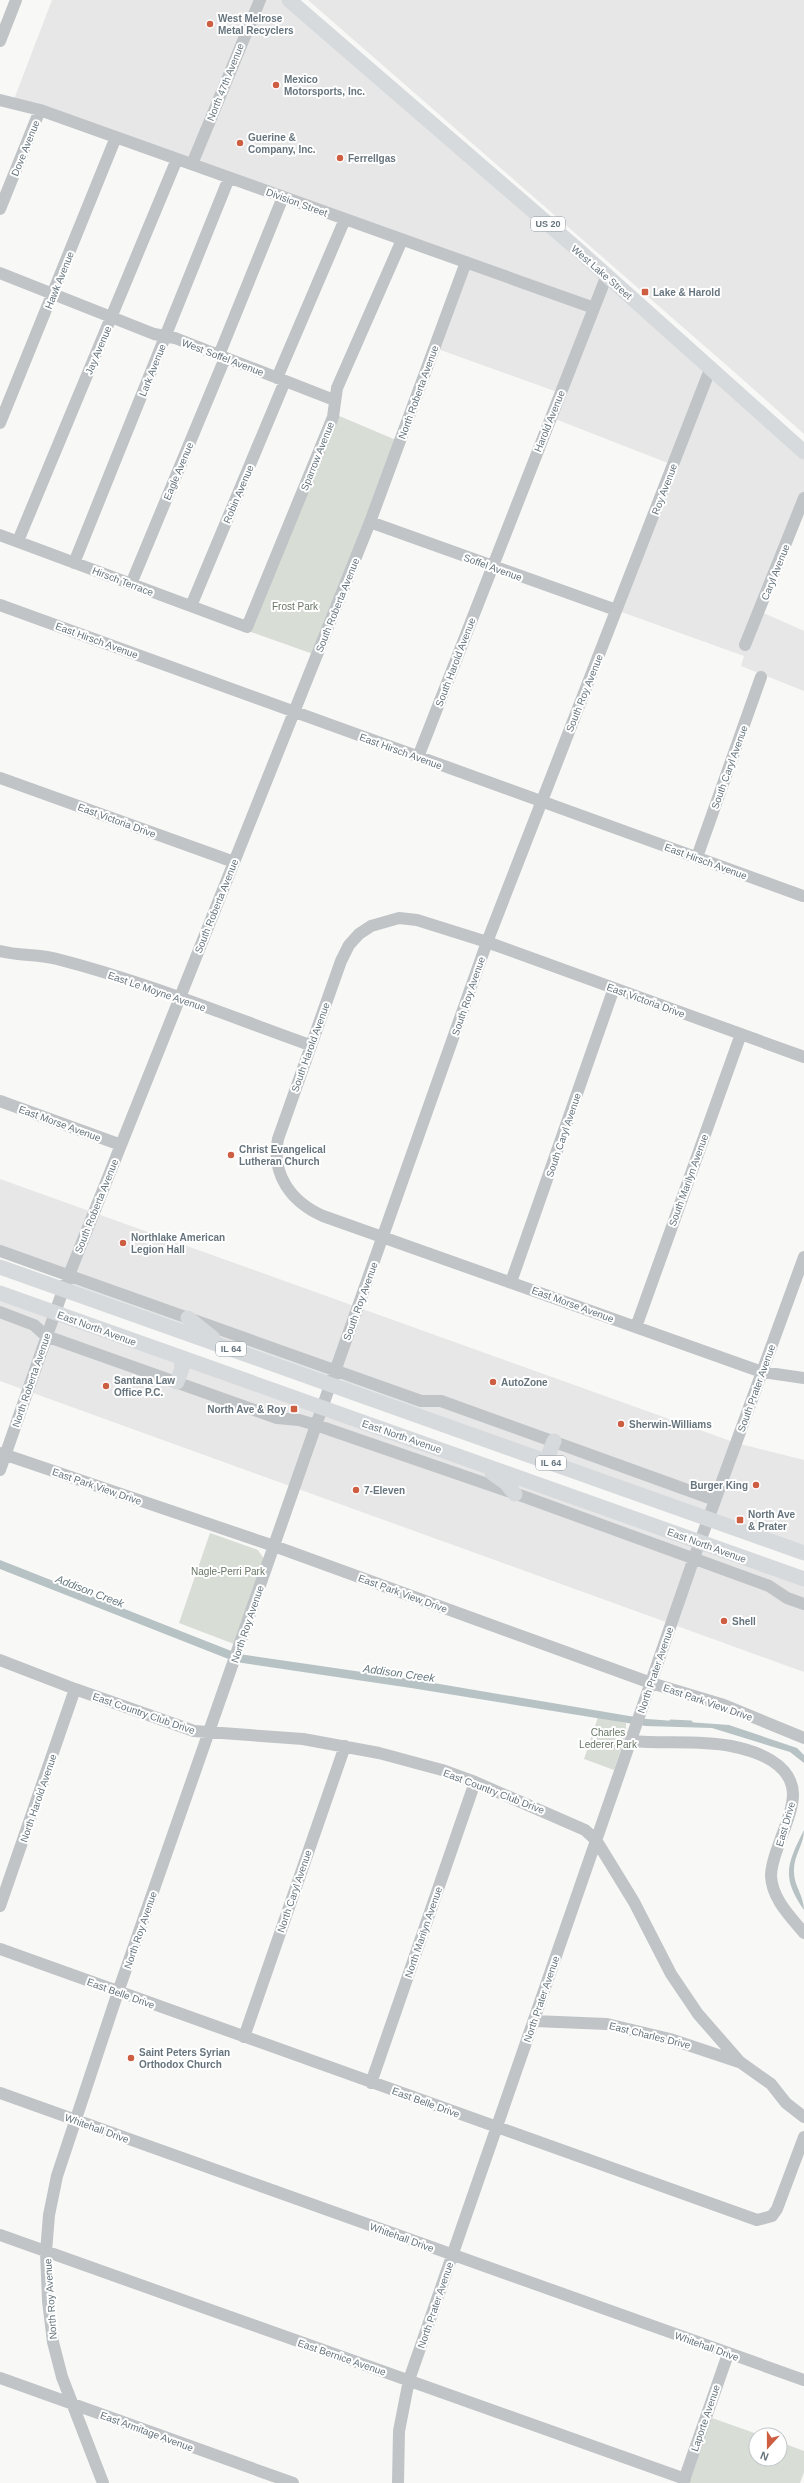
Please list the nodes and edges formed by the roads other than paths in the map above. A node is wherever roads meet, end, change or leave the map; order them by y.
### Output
1 (16, 0) edge
2 (260, 0) edge
3 (289, 0) edge
4 (0, 41) edge
5 (0, 100) edge
6 (40, 110) junction
7 (116, 137) junction
8 (177, 159) junction
9 (192, 164) junction
10 (229, 178) junction
11 (283, 197) junction
12 (0, 209) edge
13 (345, 219) junction
14 (402, 240) junction
15 (466, 262) junction
16 (0, 273) edge
17 (607, 276) junction
18 (54, 294) junction
19 (594, 308) junction
20 (112, 317) junction
21 (165, 337) junction
22 (222, 357) junction
23 (711, 367) junction
24 (281, 380) junction
25 (334, 400) junction
26 (0, 423) edge
27 (804, 452) edge
28 (804, 498) edge
29 (370, 522) junction
30 (0, 535) edge
31 (18, 542) junction
32 (74, 562) junction
33 (491, 566) junction
34 (131, 584) junction
35 (0, 606) edge
36 (191, 606) junction
37 (616, 610) junction
38 (247, 627) joint
39 (745, 645) dead end
40 (761, 677) dead end
41 (294, 712) junction
42 (418, 757) junction
43 (0, 778) edge
44 (541, 801) junction
45 (696, 858) junction
46 (234, 862) junction
47 (803, 896) dead end
48 (487, 942) junction
49 (0, 951) edge
50 (614, 988) junction
51 (180, 998) junction
52 (741, 1034) junction
53 (310, 1046) junction
54 (804, 1057) edge
55 (0, 1101) edge
56 (120, 1145) junction
57 (383, 1239) junction
58 (0, 1251) edge
59 (804, 1257) edge
60 (0, 1267) edge
61 (68, 1275) junction
62 (511, 1282) junction
63 (63, 1290) junction
64 (0, 1293) edge
65 (0, 1312) edge
66 (55, 1312) junction
67 (188, 1318) junction
68 (636, 1327) junction
69 (46, 1336) junction
70 (233, 1350) junction
71 (181, 1358) junction
72 (335, 1370) junction
73 (762, 1372) junction
74 (804, 1378) edge
75 (177, 1382) junction
76 (330, 1385) junction
77 (322, 1408) junction
78 (316, 1425) junction
79 (554, 1441) junction
80 (3, 1454) edge
81 (546, 1461) junction
82 (476, 1462) junction
83 (0, 1470) edge
84 (516, 1494) junction
85 (715, 1500) junction
86 (708, 1519) junction
87 (700, 1542) junction
88 (274, 1546) junction
89 (804, 1553) edge
90 (694, 1558) junction
91 (804, 1579) edge
92 (804, 1604) edge
93 (0, 1660) edge
94 (651, 1683) junction
95 (75, 1689) junction
96 (209, 1733) junction
97 (804, 1738) edge
98 (630, 1741) junction
99 (345, 1746) junction
100 (475, 1782) junction
101 (596, 1840) junction
102 (0, 1906) edge
103 (804, 1933) edge
104 (0, 1949) edge
105 (118, 1992) junction
106 (534, 2021) junction
107 (244, 2037) junction
108 (740, 2062) junction
109 (371, 2083) junction
110 (0, 2093) edge
111 (804, 2117) edge
112 (75, 2120) junction
113 (497, 2128) junction
114 (804, 2137) edge
115 (0, 2235) edge
116 (46, 2252) junction
117 (453, 2254) junction
118 (728, 2354) junction
119 (0, 2378) edge
120 (409, 2380) junction
121 (804, 2380) edge
122 (74, 2405) junction
123 (684, 2481) edge
124 (103, 2483) edge
125 (293, 2483) edge
126 (398, 2483) edge

1 - 4 street
2 - 9 street, North 47th Avenue
3 - 17 main road, West Lake Street / US 20
5 - 6 street, Division Street
6 - 7 street, Division Street
6 - 12 street, Dove Avenue
7 - 8 street, Division Street
7 - 18 street, Hawk Avenue
8 - 9 street, Division Street
8 - 20 street, Jay Avenue
9 - 10 street, Division Street
10 - 11 street, Division Street
10 - 21 street, Lark Avenue
11 - 13 street, Division Street
11 - 22 street, Eagle Avenue
13 - 14 street, Division Street
13 - 24 street, Robin Avenue
14 - 15 street, Division Street
14 - 25 street, Sparrow Avenue
15 - 19 street, Division Street
15 - 29 street, North Roberta Avenue
16 - 18 street, West Soffel Avenue
17 - 19 street, Harold Avenue
17 - 23 main road, West Lake Street / US 20
18 - 20 street, West Soffel Avenue
18 - 26 street, Hawk Avenue
19 - 33 street, Harold Avenue
20 - 21 street, West Soffel Avenue
20 - 31 street, Jay Avenue
21 - 22 street, West Soffel Avenue
21 - 32 street, Lark Avenue
22 - 24 street, West Soffel Avenue
22 - 34 street, Eagle Avenue
23 - 27 main road, West Lake Street / US 20
23 - 37 street, Roy Avenue
24 - 25 street, West Soffel Avenue
24 - 36 street, Robin Avenue
25 - 38 street, Sparrow Avenue
28 - 39 street, Caryl Avenue
29 - 33 street, Soffel Avenue
29 - 41 street, South Roberta Avenue
30 - 31 street, Hirsch Terrace
31 - 32 street, Hirsch Terrace
32 - 34 street, Hirsch Terrace
33 - 37 street, Soffel Avenue
33 - 42 street, South Harold Avenue
34 - 36 street, Hirsch Terrace
35 - 41 street, East Hirsch Avenue
36 - 38 street, Hirsch Terrace
37 - 44 street, South Roy Avenue
40 - 45 street, South Caryl Avenue
41 - 42 street, East Hirsch Avenue
41 - 46 street, South Roberta Avenue
42 - 44 street, East Hirsch Avenue
43 - 46 street, East Victoria Drive
44 - 45 street, East Hirsch Avenue
44 - 48 street, South Roy Avenue
45 - 47 street, East Hirsch Avenue
46 - 51 street, South Roberta Avenue
48 - 50 street, East Victoria Drive
48 - 53 street, South Harold Avenue
48 - 57 street, South Roy Avenue
49 - 51 street, East Le Moyne Avenue
50 - 52 street, East Victoria Drive
50 - 62 street, South Caryl Avenue
51 - 53 street, East Le Moyne Avenue
51 - 56 street, South Roberta Avenue
52 - 54 street, East Victoria Drive
52 - 68 street, South Marilyn Avenue
53 - 57 street, South Harold Avenue
55 - 56 street, East Morse Avenue
56 - 61 street, South Roberta Avenue
57 - 62 street, East Morse Avenue
57 - 72 street, South Roy Avenue
58 - 61 street
59 - 73 street, South Prater Avenue
60 - 63 main road, IL 64
61 - 63 street, South Roberta Avenue
61 - 67 street
62 - 68 street, East Morse Avenue
63 - 66 street, North Roberta Avenue
63 - 70 main road, IL 64
64 - 66 main road, East North Avenue / IL 64
65 - 69 street
66 - 69 street, North Roberta Avenue
66 - 71 main road, East North Avenue / IL 64
67 - 70 main road
67 - 72 street
68 - 73 street, East Morse Avenue
69 - 75 street, East North Avenue
69 - 80 street, North Roberta Avenue
70 - 76 main road, IL 64
71 - 75 main road
71 - 77 main road, East North Avenue / IL 64
72 - 76 street, South Roy Avenue
72 - 79 street
73 - 74 street, East Morse Avenue
73 - 85 street, South Prater Avenue
75 - 78 street, East North Avenue
76 - 77 street, North Roy Avenue
76 - 81 main road, IL 64
77 - 78 street, North Roy Avenue
77 - 82 main road, East North Avenue / IL 64
78 - 84 street, East North Avenue
78 - 88 street, North Roy Avenue
79 - 81 main road
79 - 85 street
80 - 83 street, North Roberta Avenue
80 - 88 street, East Park View Drive
81 - 86 main road, IL 64
82 - 84 main road
82 - 87 main road, East North Avenue / IL 64
84 - 90 street, East North Avenue
85 - 86 street, South Prater Avenue
86 - 87 street, North Prater Avenue
86 - 89 main road, IL 64
87 - 90 street, North Prater Avenue
87 - 91 main road, East North Avenue / IL 64
88 - 94 street, East Park View Drive
88 - 96 street, North Roy Avenue
90 - 92 street, East North Avenue
90 - 94 street, North Prater Avenue
93 - 95 street, East Country Club Drive
94 - 97 street, East Park View Drive
94 - 98 street, North Prater Avenue
95 - 96 street, East Country Club Drive
95 - 102 street, North Harold Avenue
96 - 99 street, East Country Club Drive
96 - 105 street, North Roy Avenue
98 - 101 street, North Prater Avenue
98 - 103 street, East Drive
99 - 100 street, East Country Club Drive
99 - 107 street, North Caryl Avenue
100 - 101 street, East Country Club Drive
100 - 109 street, North Marilyn Avenue
101 - 106 street, North Prater Avenue
101 - 108 street, East Country Club Drive
104 - 105 street, East Belle Drive
105 - 107 street, East Belle Drive
105 - 112 street, North Roy Avenue
106 - 108 street, East Charles Drive
106 - 113 street, North Prater Avenue
107 - 109 street, East Belle Drive
108 - 111 street, East Country Club Drive
109 - 113 street, East Belle Drive
110 - 112 street, Whitehall Drive
112 - 116 street, North Roy Avenue
112 - 117 street, Whitehall Drive
113 - 114 street, East Belle Drive
113 - 117 street, North Prater Avenue
115 - 116 street, East Bernice Avenue
116 - 120 street, East Bernice Avenue
116 - 122 street, North Roy Avenue
117 - 118 street, Whitehall Drive
117 - 120 street, North Prater Avenue
118 - 121 street, Whitehall Drive
118 - 123 street, Laporte Avenue
119 - 122 street, East Armitage Avenue
120 - 123 street, East Bernice Avenue
120 - 126 street, North Prater Avenue
122 - 124 street, North Roy Avenue
122 - 125 street, East Armitage Avenue

